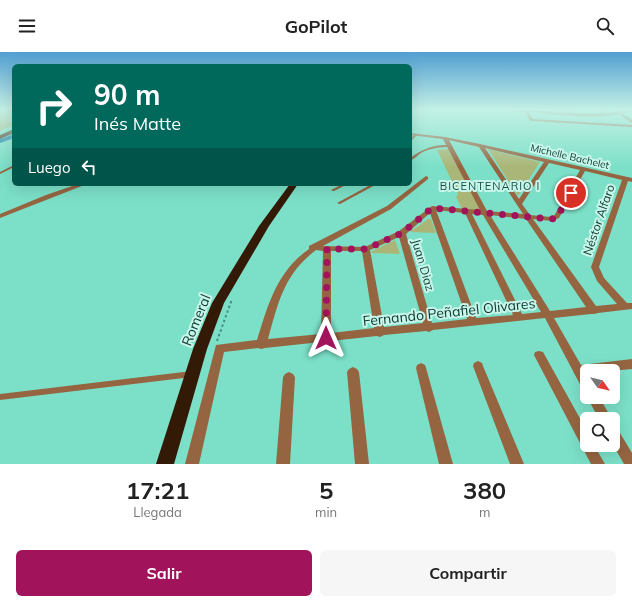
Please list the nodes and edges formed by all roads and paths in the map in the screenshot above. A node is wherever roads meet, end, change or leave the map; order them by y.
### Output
1 (12, 132) edge
2 (413, 134) edge
3 (0, 136) edge
4 (446, 138) junction
5 (480, 145) junction
6 (450, 146) junction
7 (412, 158) edge
8 (548, 160) junction
9 (12, 167) edge
10 (584, 168) junction
11 (0, 173) edge
12 (426, 178) dead end
13 (629, 179) edge
14 (78, 186) edge
15 (287, 186) edge
16 (293, 186) edge
17 (342, 186) edge
18 (371, 186) edge
19 (333, 190) dead end
20 (283, 200) junction
21 (339, 203) dead end
22 (519, 203) junction
23 (432, 208) junction
24 (467, 211) junction
25 (485, 213) junction
26 (0, 216) edge
27 (529, 217) junction
28 (402, 233) junction
29 (312, 248) junction
30 (327, 249) junction
31 (366, 249) junction
32 (235, 293) dead end
33 (629, 307) edge
34 (594, 311) junction
35 (548, 316) junction
36 (519, 318) junction
37 (473, 323) junction
38 (429, 328) junction
39 (380, 333) junction
40 (326, 338) junction
41 (261, 345) junction
42 (218, 346) junction
43 (539, 355) dead end
44 (632, 364) edge
45 (478, 366) dead end
46 (421, 368) dead end
47 (578, 370) junction
48 (353, 372) dead end
49 (193, 374) junction
50 (580, 374) edge
51 (289, 377) dead end
52 (0, 397) edge
53 (580, 432) edge
54 (620, 444) edge
55 (591, 452) edge
56 (165, 464) edge
57 (192, 464) edge
58 (283, 464) edge
59 (362, 464) edge
60 (446, 464) edge
61 (517, 464) edge
62 (598, 464) edge
63 (631, 464) edge

1 - 3 main road
2 - 4 street, Michelle Bachelet
4 - 5 street, Michelle Bachelet
4 - 6 street
5 - 8 street, Michelle Bachelet
5 - 22 street
6 - 7 lane
6 - 25 street
8 - 10 street, Michelle Bachelet
8 - 22 street
9 - 11 lane
10 - 13 street, Michelle Bachelet
10 - 27 street
12 - 29 street
13 - 33 street, Néstor Alfaro
14 - 26 street
15 - 20 highway, Romeral
16 - 20 highway, Romeral
17 - 19 lane
18 - 21 lane
20 - 49 highway, Romeral
22 - 27 street
23 - 24 street
23 - 28 street
23 - 37 street
24 - 25 street
24 - 36 street
25 - 27 street
25 - 35 street
27 - 34 street
28 - 31 street
28 - 38 street, Juan Diaz
29 - 30 street
29 - 41 street
30 - 31 street
30 - 40 street
31 - 39 street
32 - 42 path
33 - 34 street, Fernando Peñafiel Olivares
34 - 35 street, Fernando Peñafiel Olivares
35 - 36 street, Fernando Peñafiel Olivares
35 - 47 street
36 - 37 street, Fernando Peñafiel Olivares
37 - 38 street, Fernando Peñafiel Olivares
38 - 39 street, Fernando Peñafiel Olivares
39 - 40 street, Fernando Peñafiel Olivares
40 - 41 street, Fernando Peñafiel Olivares
41 - 42 street, Fernando Peñafiel Olivares
42 - 57 street
43 - 53 street
44 - 47 street
45 - 61 street
46 - 60 street
47 - 50 street
48 - 59 street
49 - 52 lane
49 - 56 highway, Romeral
51 - 58 street
54 - 63 street
55 - 62 street

